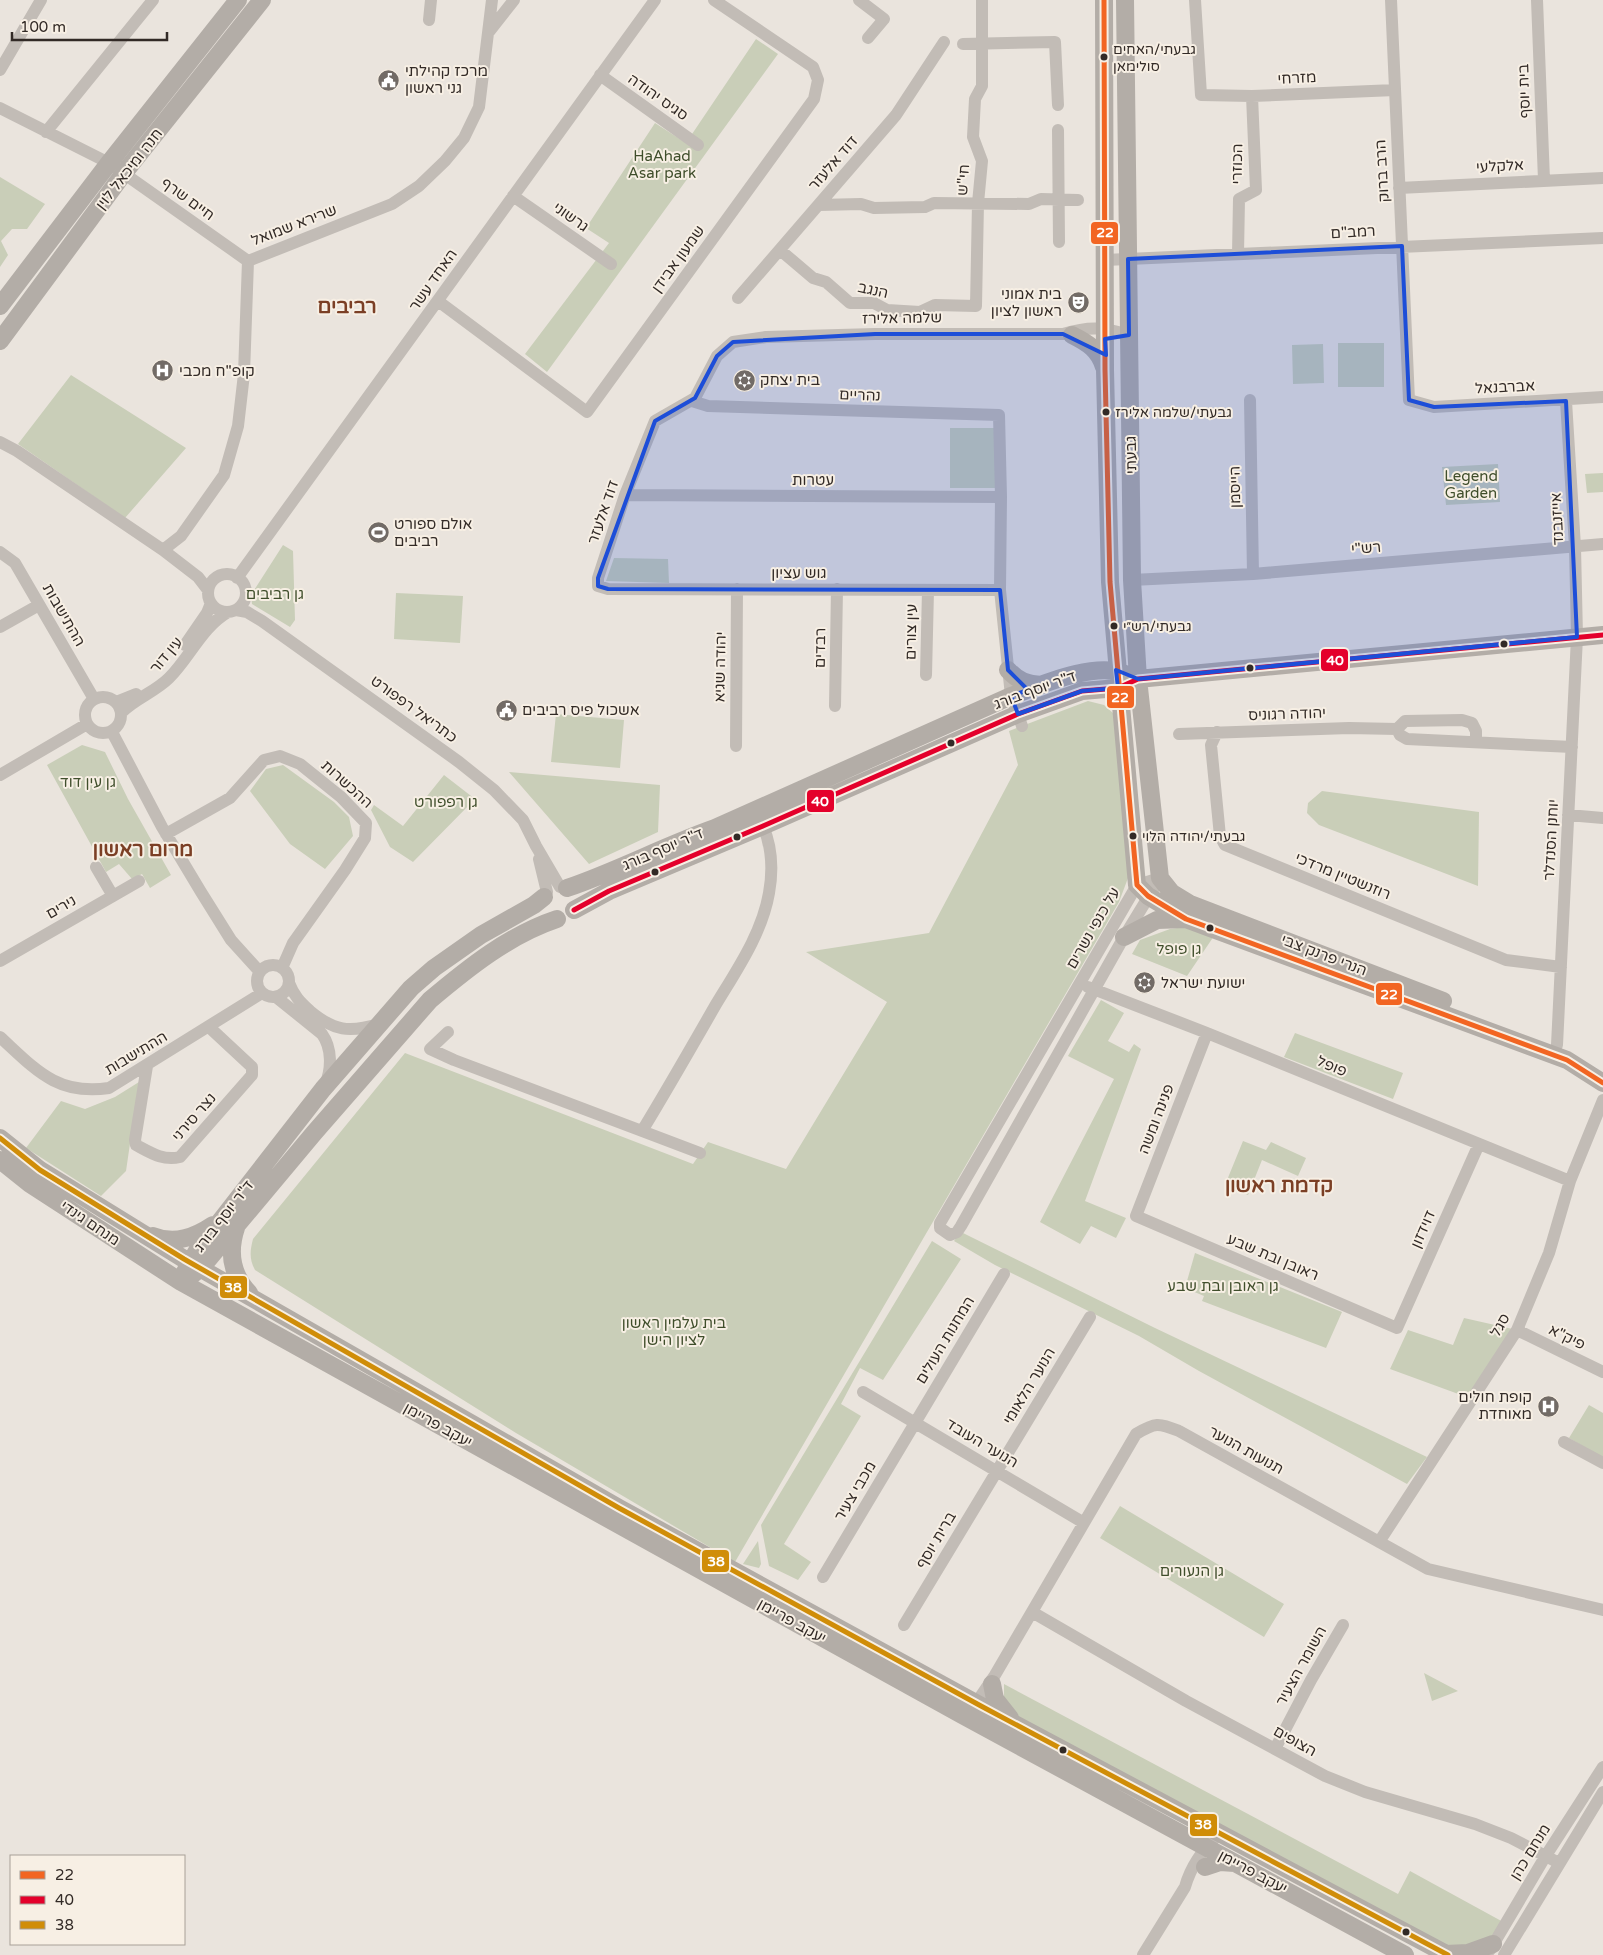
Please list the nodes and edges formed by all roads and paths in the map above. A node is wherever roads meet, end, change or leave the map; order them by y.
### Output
1 (40, 0) edge
2 (153, 0) edge
3 (238, 0) edge
4 (262, 0) edge
5 (431, 0) edge
6 (492, 0) edge
7 (514, 0) edge
8 (655, 0) edge
9 (714, 0) edge
10 (859, 0) edge
11 (982, 0) edge
12 (1104, 0) edge
13 (1125, 0) edge
14 (1195, 0) edge
15 (1391, 0) edge
16 (1537, 0) edge
17 (430, 20) dead end
18 (488, 33) junction
19 (868, 38) dead end
20 (944, 42) dead end
21 (963, 44) dead end
22 (981, 44) junction
23 (0, 70) edge
24 (600, 75) junction
25 (1395, 90) junction
26 (1252, 96) junction
27 (1058, 105) dead end
28 (0, 108) edge
29 (1058, 130) dead end
30 (46, 132) junction
31 (698, 145) dead end
32 (109, 163) junction
33 (124, 173) junction
34 (1603, 178) edge
35 (1544, 180) junction
36 (1399, 188) junction
37 (513, 196) junction
38 (1058, 200) junction
39 (1078, 200) dead end
40 (978, 203) junction
41 (819, 205) junction
42 (1603, 238) edge
43 (1059, 242) dead end
44 (1402, 246) junction
45 (780, 250) junction
46 (1238, 254) junction
47 (1128, 259) junction
48 (1105, 260) junction
49 (248, 261) junction
50 (611, 264) dead end
51 (738, 298) dead end
52 (438, 301) junction
53 (0, 306) edge
54 (976, 306) joint
55 (1106, 334) junction
56 (1068, 335) junction
57 (1129, 335) junction
58 (0, 341) edge
59 (1105, 370) junction
60 (1603, 397) edge
61 (692, 400) junction
62 (1250, 400) dead end
63 (1409, 400) joint
64 (1566, 401) junction
65 (655, 421) joint
66 (0, 436) edge
67 (0, 442) edge
68 (17, 451) junction
69 (625, 495) junction
70 (1002, 497) junction
71 (1603, 544) edge
72 (1575, 546) junction
73 (163, 550) junction
74 (0, 552) edge
75 (1253, 574) junction
76 (237, 578) junction
77 (1132, 580) junction
78 (212, 585) junction
79 (598, 586) joint
80 (737, 589) junction
81 (837, 589) junction
82 (928, 590) junction
83 (1000, 590) junction
84 (211, 603) junction
85 (39, 605) junction
86 (236, 607) junction
87 (0, 627) edge
88 (1603, 635) edge
89 (1577, 637) junction
90 (1008, 670) junction
91 (1116, 670) junction
92 (926, 675) dead end
93 (1138, 679) junction
94 (1043, 685) junction
95 (1118, 688) junction
96 (1082, 691) junction
97 (1012, 696) junction
98 (94, 699) junction
99 (835, 706) dead end
100 (119, 707) junction
101 (1122, 714) junction
102 (1020, 720) junction
103 (87, 724) junction
104 (1396, 729) junction
105 (112, 732) junction
106 (1217, 732) junction
107 (1179, 734) dead end
108 (1476, 741) junction
109 (736, 746) dead end
110 (1572, 747) junction
111 (0, 775) edge
112 (1568, 815) junction
113 (1603, 818) edge
114 (763, 826) junction
115 (166, 834) junction
116 (96, 867) dead end
117 (1160, 878) junction
118 (138, 881) dead end
119 (1143, 890) junction
120 (554, 891) junction
121 (113, 896) junction
122 (574, 910) junction
123 (557, 919) junction
124 (1186, 919) junction
125 (1124, 937) junction
126 (0, 961) edge
127 (1561, 967) junction
128 (282, 968) junction
129 (260, 972) junction
130 (289, 983) junction
131 (1080, 984) junction
132 (1094, 990) junction
133 (262, 993) junction
134 (276, 997) junction
135 (379, 1024) junction
136 (209, 1027) junction
137 (448, 1032) dead end
138 (1207, 1033) junction
139 (0, 1037) edge
140 (1557, 1045) junction
141 (148, 1066) junction
142 (1603, 1072) edge
143 (1603, 1083) edge
144 (323, 1089) junction
145 (1603, 1100) edge
146 (642, 1131) junction
147 (0, 1138) edge
148 (1479, 1144) junction
149 (700, 1153) dead end
150 (0, 1160) edge
151 (1570, 1181) junction
152 (1136, 1216) joint
153 (232, 1218) junction
154 (137, 1230) junction
155 (195, 1265) junction
156 (1004, 1274) dead end
157 (181, 1282) junction
158 (256, 1301) junction
159 (1090, 1317) dead end
160 (1397, 1328) joint
161 (1517, 1330) junction
162 (1603, 1372) edge
163 (863, 1392) dead end
164 (914, 1422) junction
165 (1564, 1442) dead end
166 (1603, 1463) edge
167 (996, 1471) junction
168 (1084, 1523) junction
169 (1379, 1542) junction
170 (823, 1577) dead end
171 (1602, 1610) edge
172 (1032, 1612) junction
173 (904, 1625) dead end
174 (1342, 1625) dead end
175 (992, 1681) junction
176 (954, 1691) junction
177 (975, 1709) junction
178 (1013, 1722) junction
179 (1275, 1749) junction
180 (1603, 1768) edge
181 (1603, 1792) edge
182 (1220, 1833) junction
183 (1205, 1857) junction
184 (1545, 1857) junction
185 (1559, 1863) junction
186 (1495, 1951) edge
187 (1447, 1954) edge
188 (1143, 1955) edge
189 (1405, 1955) edge

1 - 23 street
2 - 30 street
3 - 32 street, חנה ומיכאל לוין
4 - 33 street, חנה ומיכאל לוין
5 - 17 street
6 - 18 street, שרירא שמואל
7 - 18 street
8 - 24 street, האחד עשר
9 - 52 street, שמעון אבידן
10 - 19 street
11 - 22 street, חי"ש
12 - 48 street, גבעתי
13 - 47 street, גבעתי
14 - 26 street, מזרחי
15 - 25 street, הרב ברוק
16 - 35 street, בית יוסף
18 - 49 street, שרירא שמואל
20 - 41 street, דוד אלעזר
21 - 22 street
22 - 27 street
22 - 40 street, חי"ש
24 - 31 street, סגיס יהודה
24 - 37 street, האחד עשר
25 - 26 street, מזרחי
25 - 36 street, הרב ברוק
26 - 46 street, הכוזרי
28 - 30 street, חיים שרף
29 - 38 street
30 - 32 street, חיים שרף
32 - 33 street, חיים שרף
32 - 53 street, חנה ומיכאל לוין
33 - 49 street, חיים שרף
33 - 58 street, חנה ומיכאל לוין
34 - 35 street, אלקלעי
35 - 36 street, אלקלעי
36 - 44 street, הרב ברוק
37 - 50 street, גרשוני
37 - 52 street, האחד עשר
38 - 39 street
38 - 40 street
38 - 43 street
40 - 41 street
40 - 54 street, חי"ש
41 - 45 street, דוד אלעזר
42 - 44 street, רמב"ם
44 - 46 street, רמב"ם
44 - 63 street, הרב ברוק
45 - 51 street, דוד אלעזר
45 - 54 street, הנגב
46 - 47 street, רמב"ם
47 - 48 street, רמב"ם
47 - 57 street, גבעתי
48 - 55 street, גבעתי
49 - 73 street, שרירא שמואל
52 - 76 street, האחד עשר
55 - 56 street, שלמה אלירז
55 - 57 street, שלמה אלירז
55 - 59 street, גבעתי
56 - 59 street
56 - 61 street, שלמה אלירז
57 - 77 street, גבעתי
59 - 91 street, גבעתי
60 - 64 street, אברבנאל
61 - 65 street, שלמה אלירז
61 - 70 street, נהריים
62 - 75 street, הייסמן
63 - 64 street, אברבנאל
64 - 72 street, אייזנבנד
65 - 69 street, דוד אלעזר
66 - 68 street
67 - 68 street
68 - 73 street
69 - 70 street, עטרות
69 - 79 street, דוד אלעזר
70 - 83 street
71 - 72 street, רש"י
72 - 75 street, רש"י
72 - 89 street, אייזנבנד
73 - 78 street
74 - 85 street, ההתישבות
75 - 77 street, רש"י
76 - 78 street
76 - 86 street
77 - 93 street, גבעתי
78 - 84 street
79 - 80 street, גוש עציון
80 - 81 street, גוש עציון
80 - 109 street, יהודה שגיא
81 - 82 street, גוש עציון
81 - 99 street, רבדים
82 - 83 street, גוש עציון
82 - 92 street, עין צורים
83 - 90 street
84 - 86 street
84 - 100 street, עין דור
85 - 87 street
85 - 98 street, ההתישבות
86 - 100 street, עין דור
86 - 120 street, כתריאל רפפורט
88 - 89 street
89 - 93 street
89 - 110 street, יוחנן הסנדלר
90 - 94 street
90 - 97 street
91 - 93 street, ד"ר יוסף בורג
91 - 94 street, ד"ר יוסף בורג
91 - 95 street, גבעתי
93 - 95 street, ד"ר יוסף בורג
93 - 117 street, גבעתי
94 - 97 street, ד"ר יוסף בורג
95 - 96 street, ד"ר יוסף בורג
95 - 101 street, גבעתי
96 - 101 street
96 - 102 street, ד"ר יוסף בורג
97 - 102 street
97 - 120 street, ד"ר יוסף בורג
98 - 100 street
98 - 103 street
100 - 105 street
101 - 119 street, גבעתי
102 - 114 street, ד"ר יוסף בורג
103 - 105 street
103 - 111 street
104 - 106 street, יהודה רגוניס
104 - 108 street, יהודה רגוניס
104 - 108 street, יהודה רגוניס
105 - 115 street
106 - 107 street, יהודה רגוניס
106 - 127 street, רוזנשטיין מרדכי
108 - 110 street, יהודה רגוניס
110 - 112 street, יוחנן הסנדלר
112 - 113 street
112 - 127 street, יוחנן הסנדלר
114 - 122 street, ד"ר יוסף בורג
114 - 146 street
115 - 128 street, ההכשרות
115 - 129 street
116 - 121 street
117 - 119 street, על כנפי נשרים
117 - 140 street, הנרי פרנק צבי
118 - 121 street, נירים
119 - 124 street, הנרי פרנק צבי
119 - 125 street, על כנפי נשרים
119 - 131 street, על כנפי נשרים
120 - 122 street
120 - 123 street
120 - 135 street, ד"ר יוסף בורג
121 - 126 street, נירים
122 - 123 street
123 - 153 street, ד"ר יוסף בורג
124 - 125 street
124 - 143 street, הנרי פרנק צבי
125 - 132 street, על כנפי נשרים
127 - 140 street, יוחנן הסנדלר
128 - 129 street
128 - 130 street
129 - 133 street
130 - 134 street
130 - 135 street
131 - 132 street, פופל
131 - 132 street, על כנפי נשרים
132 - 138 street, פופל
133 - 134 street
133 - 136 street, ההתישבות
134 - 144 street
135 - 144 street, ד"ר יוסף בורג
136 - 141 street, ההתישבות
136 - 141 street, נצר סירני
137 - 146 street
138 - 148 street, פופל
138 - 152 street, פנינה ומשה
139 - 141 street, ההתישבות
140 - 142 street, הנרי פרנק צבי
144 - 153 street, ד"ר יוסף בורג
145 - 151 street, סגל
146 - 149 street
147 - 154 street, מנחם גינדי
148 - 151 street, פופל
148 - 160 street, דוידזון
150 - 157 street, מנחם גינדי
151 - 161 street, סגל
152 - 160 street, ראובן ובת שבע
153 - 154 street
153 - 155 street, ד"ר יוסף בורג
153 - 158 street
154 - 155 street, מנחם גינדי
155 - 157 street, ד"ר יוסף בורג
155 - 158 street, יעקב פריימן
156 - 164 street, המחנות העולים
157 - 177 street, יעקב פריימן
158 - 176 street, יעקב פריימן
159 - 167 street, הנוער הלאומי
161 - 162 street, פיק"א
161 - 169 street, סגל
163 - 164 street, הנוער העובד
164 - 167 street, הנוער העובד
164 - 170 street, מכבי צעיר
165 - 166 street
167 - 168 street, הנוער העובד
167 - 173 street, ברית יוסף
168 - 169 street, תנועות הנוער
168 - 172 street, תנועות הנוער
169 - 171 street, תנועות הנוער
172 - 175 street, תנועות הנוער
172 - 179 street, הצופים
174 - 179 street, השומר הצעיר
175 - 176 street
175 - 177 street, תנועות הנוער
175 - 178 street
176 - 177 street, יעקב פריימן
177 - 178 street, יעקב פריימן
177 - 183 street, יעקב פריימן
178 - 182 street, יעקב פריימן
179 - 184 street, הצופים
180 - 184 street, מנחם כהן
181 - 185 street, מנחם כהן
182 - 183 street
182 - 187 street, יעקב פריימן
183 - 188 street
183 - 189 street, יעקב פריימן
184 - 185 street, הצופים
184 - 186 street, מנחם כהן
185 - 186 street, מנחם כהן
186 - 187 street

